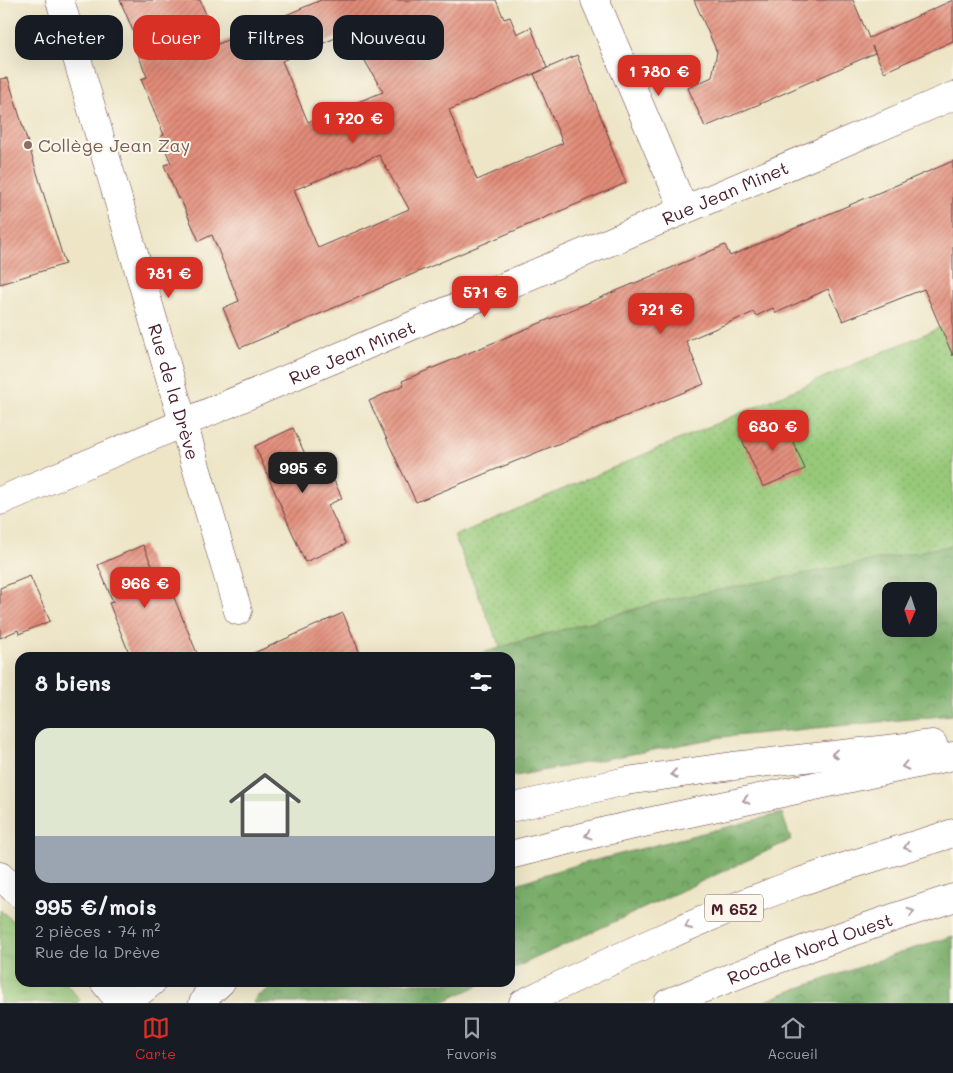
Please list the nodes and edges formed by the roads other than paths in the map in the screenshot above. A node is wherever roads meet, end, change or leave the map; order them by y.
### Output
1 (60, 0) edge
2 (596, 0) edge
3 (953, 96) edge
4 (684, 210) junction
5 (184, 425) junction
6 (0, 501) edge
7 (238, 610) dead end
8 (953, 742) edge
9 (953, 756) edge
10 (515, 807) edge
11 (953, 833) edge
12 (515, 854) edge
13 (0, 876) edge
14 (15, 890) edge
15 (953, 898) edge
16 (108, 987) edge
17 (146, 987) edge
18 (215, 987) edge
19 (121, 1003) edge
20 (126, 1003) edge
21 (203, 1003) edge
22 (523, 1003) edge
23 (668, 1003) edge

1 - 5 main road, Rue de la Drève
2 - 4 main road
3 - 4 main road, Rue Jean Minet
4 - 5 main road, Rue Jean Minet
5 - 6 main road, Rue Jean Minet
5 - 7 main road, Rue de la Drève
8 -> 10 main road
9 -> 12 main road
11 -> 22 main road, M 652
13 - 14 main road
23 -> 15 main road, Rocade Nord Ouest
16 - 19 main road
17 - 20 main road
18 - 21 main road

